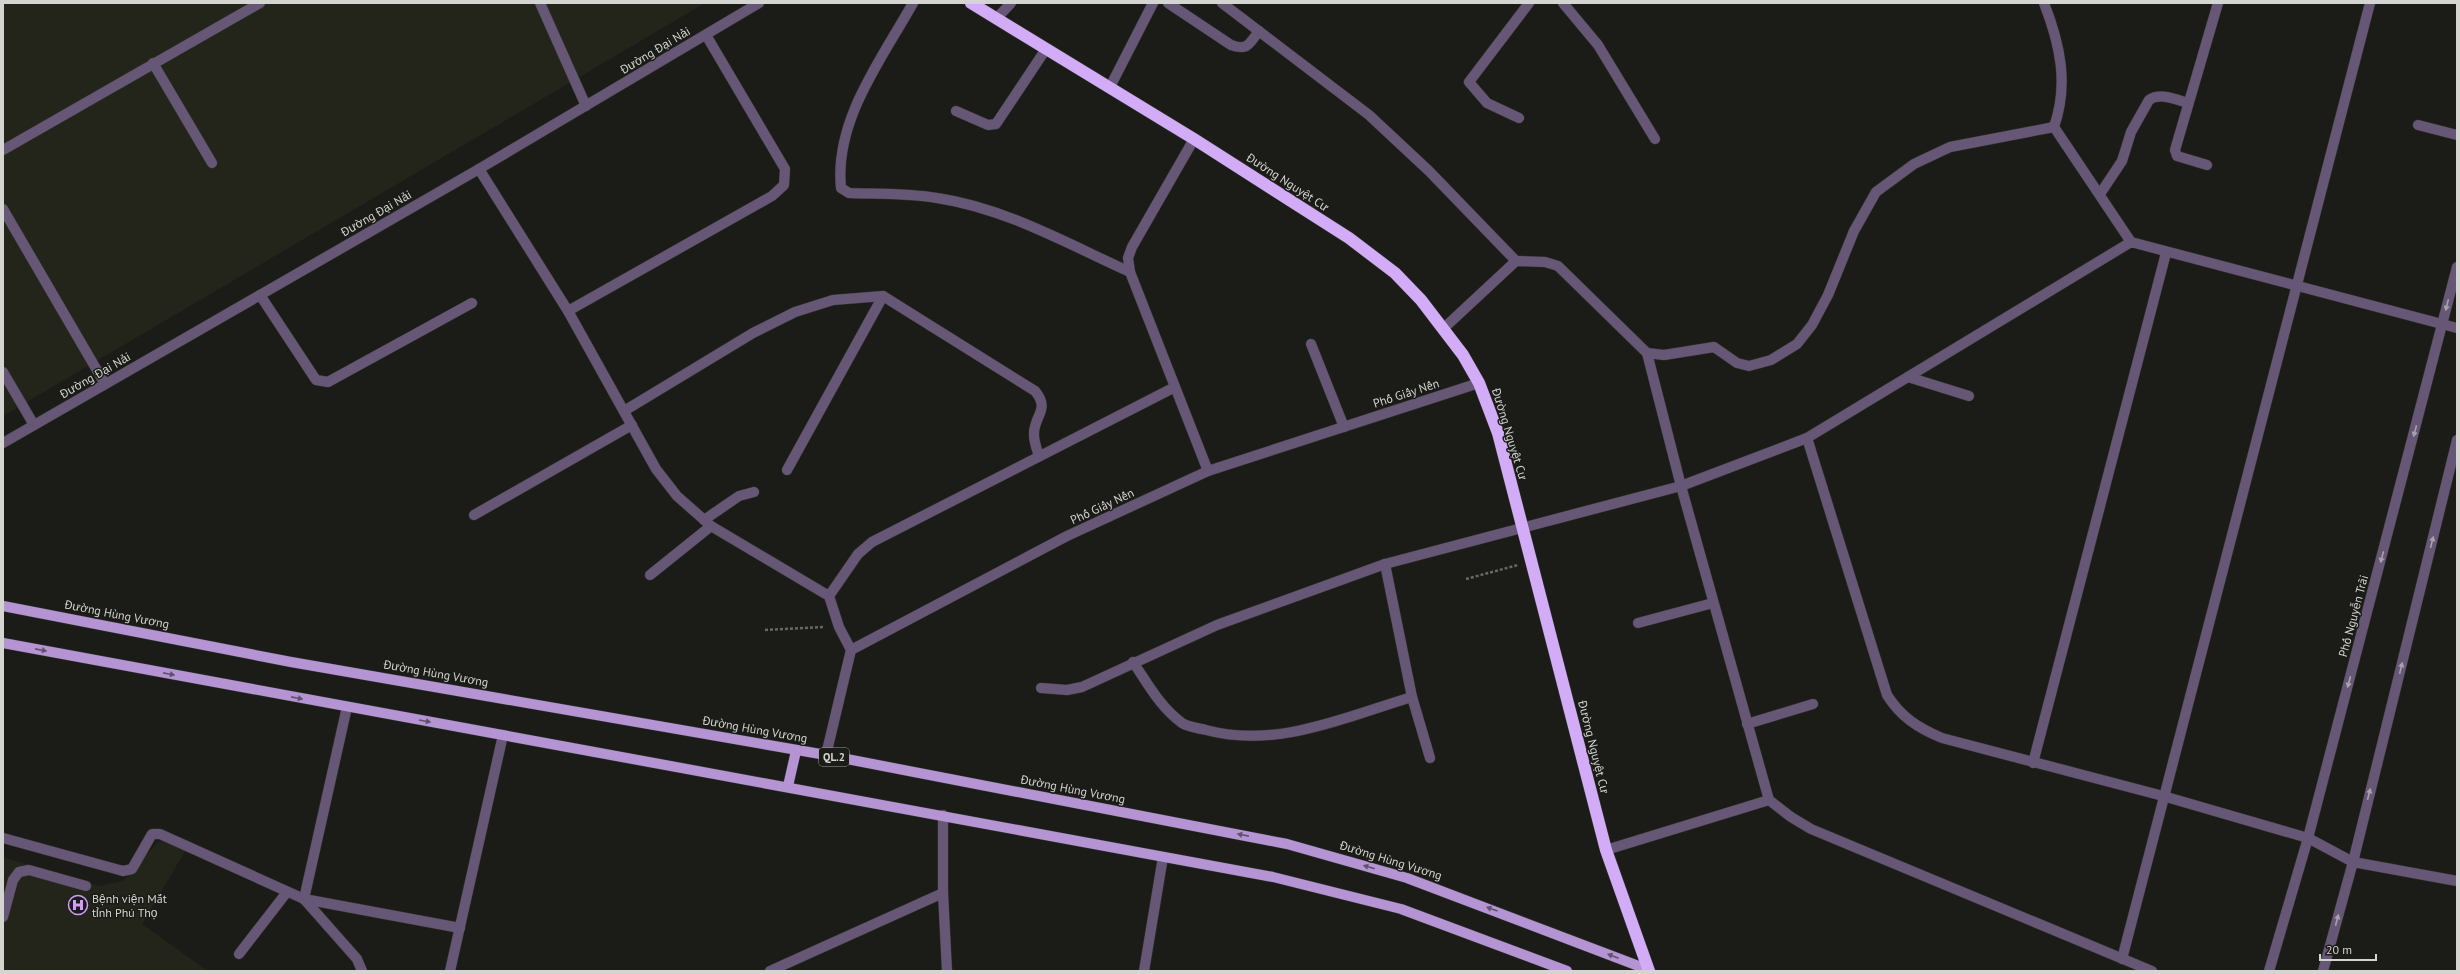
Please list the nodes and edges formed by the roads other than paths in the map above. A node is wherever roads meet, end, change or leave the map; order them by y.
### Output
1 (260, 3) edge
2 (540, 3) edge
3 (760, 3) edge
4 (913, 3) edge
5 (971, 3) edge
6 (1011, 3) edge
7 (1153, 3) edge
8 (1168, 3) edge
9 (1222, 3) edge
10 (1529, 3) edge
11 (1563, 3) edge
12 (2044, 3) edge
13 (2218, 3) edge
14 (2370, 3) edge
15 (996, 18) junction
16 (1259, 31) junction
17 (706, 35) junction
18 (1046, 49) junction
19 (153, 63) junction
20 (1110, 87) junction
21 (2188, 103) junction
22 (586, 106) junction
23 (956, 111) dead end
24 (1518, 118) dead end
25 (2418, 125) dead end
26 (2054, 127) junction
27 (2457, 135) edge
28 (1194, 139) junction
29 (1655, 139) dead end
30 (3, 150) edge
31 (212, 162) dead end
32 (2207, 165) dead end
33 (479, 169) junction
34 (2100, 194) junction
35 (3, 209) edge
36 (2131, 242) junction
37 (2166, 252) junction
38 (1516, 261) junction
39 (2457, 267) edge
40 (1130, 272) junction
41 (2296, 287) junction
42 (260, 295) junction
43 (883, 296) junction
44 (472, 303) dead end
45 (568, 311) junction
46 (2442, 325) junction
47 (1444, 328) junction
48 (2457, 328) edge
49 (1311, 344) dead end
50 (1648, 353) junction
51 (3, 372) edge
52 (1908, 378) junction
53 (1479, 383) junction
54 (105, 384) junction
55 (1175, 387) junction
56 (1969, 396) dead end
57 (624, 411) junction
58 (632, 424) junction
59 (34, 425) junction
60 (1344, 427) junction
61 (1807, 438) junction
62 (2457, 440) edge
63 (3, 443) edge
64 (1039, 456) junction
65 (787, 470) dead end
66 (1208, 470) junction
67 (1680, 486) junction
68 (754, 492) dead end
69 (474, 514) dead end
70 (708, 523) junction
71 (1523, 527) junction
72 (1385, 564) junction
73 (650, 575) dead end
74 (829, 596) junction
75 (1712, 603) junction
76 (3, 606) edge
77 (1638, 623) dead end
78 (3, 643) edge
79 (851, 650) junction
80 (1133, 662) junction
81 (1041, 688) dead end
82 (1412, 697) junction
83 (1813, 704) dead end
84 (347, 707) junction
85 (1747, 724) junction
86 (503, 734) junction
87 (796, 751) junction
88 (826, 755) junction
89 (1430, 758) dead end
90 (2034, 763) junction
91 (788, 786) junction
92 (2163, 796) junction
93 (1769, 800) junction
94 (943, 815) junction
95 (3, 838) edge
96 (2308, 838) junction
97 (1606, 850) junction
98 (1163, 857) junction
99 (2353, 862) junction
100 (2457, 881) edge
101 (86, 886) dead end
102 (287, 892) junction
103 (943, 893) junction
104 (304, 899) junction
105 (3, 918) edge
106 (460, 928) junction
107 (239, 954) dead end
108 (2122, 959) junction
109 (362, 971) edge
110 (450, 971) edge
111 (770, 971) edge
112 (947, 971) edge
113 (1144, 971) edge
114 (1567, 971) edge
115 (1650, 971) edge
116 (2152, 971) edge
117 (2270, 971) edge
118 (2323, 971) edge

1 - 19 street
2 - 22 street
3 - 17 street, Đường Đại Nải
4 - 40 street
5 - 15 highway, Đường Nguyệt Cư
6 - 15 street
7 - 20 street
8 - 16 street
9 - 16 street
10 - 24 street
11 - 29 street
12 - 26 street
13 - 21 street
14 - 41 street
15 - 18 highway, Đường Nguyệt Cư
16 - 38 street
17 - 22 street, Đường Đại Nải
17 - 45 street
18 - 20 highway, Đường Nguyệt Cư
18 - 23 street
19 - 30 street
19 - 31 street
20 - 28 highway, Đường Nguyệt Cư
21 - 32 street
21 - 34 street
22 - 33 street, Đường Đại Nải
25 - 27 street
26 - 34 street
26 - 50 street
28 - 40 street
28 - 47 highway, Đường Nguyệt Cư
33 - 42 street, Đường Đại Nải
33 - 45 street
34 - 36 street
35 - 54 street
36 - 37 street
36 - 52 street
37 - 41 street
37 - 90 street
38 - 47 street
38 - 50 street
39 -> 46 street, Phố Nguyễn Trãi
40 - 55 street
41 - 46 street
41 - 92 street
42 - 44 street
42 - 54 street, Đường Đại Nải
43 - 57 street
43 - 64 street
43 - 65 street
45 - 57 street
46 - 48 street
46 -> 96 street, Phố Nguyễn Trãi
47 - 53 highway, Đường Nguyệt Cư
49 - 60 street
50 - 67 street
51 - 59 street
52 - 56 street
52 - 61 street
53 - 60 street, Phố Giấy Nến
53 - 71 highway, Đường Nguyệt Cư
54 - 59 street, Đường Đại Nải
55 - 64 street
55 - 66 street
57 - 58 street
58 - 69 street
58 - 70 street
59 - 63 street, Đường Đại Nải
60 - 66 street, Phố Giấy Nến
61 - 67 street
61 - 90 street
99 -> 62 street
64 - 74 street
66 - 79 street, Phố Giấy Nến
67 - 71 street
67 - 75 street
68 - 70 street
70 - 73 street
70 - 74 street
71 - 72 street
71 - 97 highway, Đường Nguyệt Cư
72 - 80 street
72 - 82 street
74 - 79 street
75 - 77 street
75 - 85 street
76 - 87 main road, Đường Hùng Vương / QL.2
78 -> 84 main road
79 - 88 street
80 - 81 street
80 - 82 street
82 - 89 street
83 - 85 street
84 -> 86 main road
84 - 104 street
85 - 93 street
86 - 91 main road
86 - 106 street
87 - 88 main road, Đường Hùng Vương / QL.2
87 - 91 main road
115 -> 88 main road, Đường Hùng Vương / QL.2
90 - 92 street
91 - 94 main road
92 - 96 street
92 - 108 street
93 - 97 street
93 - 108 street
94 - 98 main road
94 - 103 street
95 - 102 street
96 - 99 street
96 - 117 street, Phố Nguyễn Trãi
97 - 115 highway, Đường Nguyệt Cư
98 - 113 street
98 - 114 main road
99 - 100 street
118 -> 99 street
101 - 105 street
102 - 104 street
102 - 107 street
103 - 111 street
103 - 112 street
104 - 106 street
104 - 109 street
106 - 110 street
108 - 116 street

